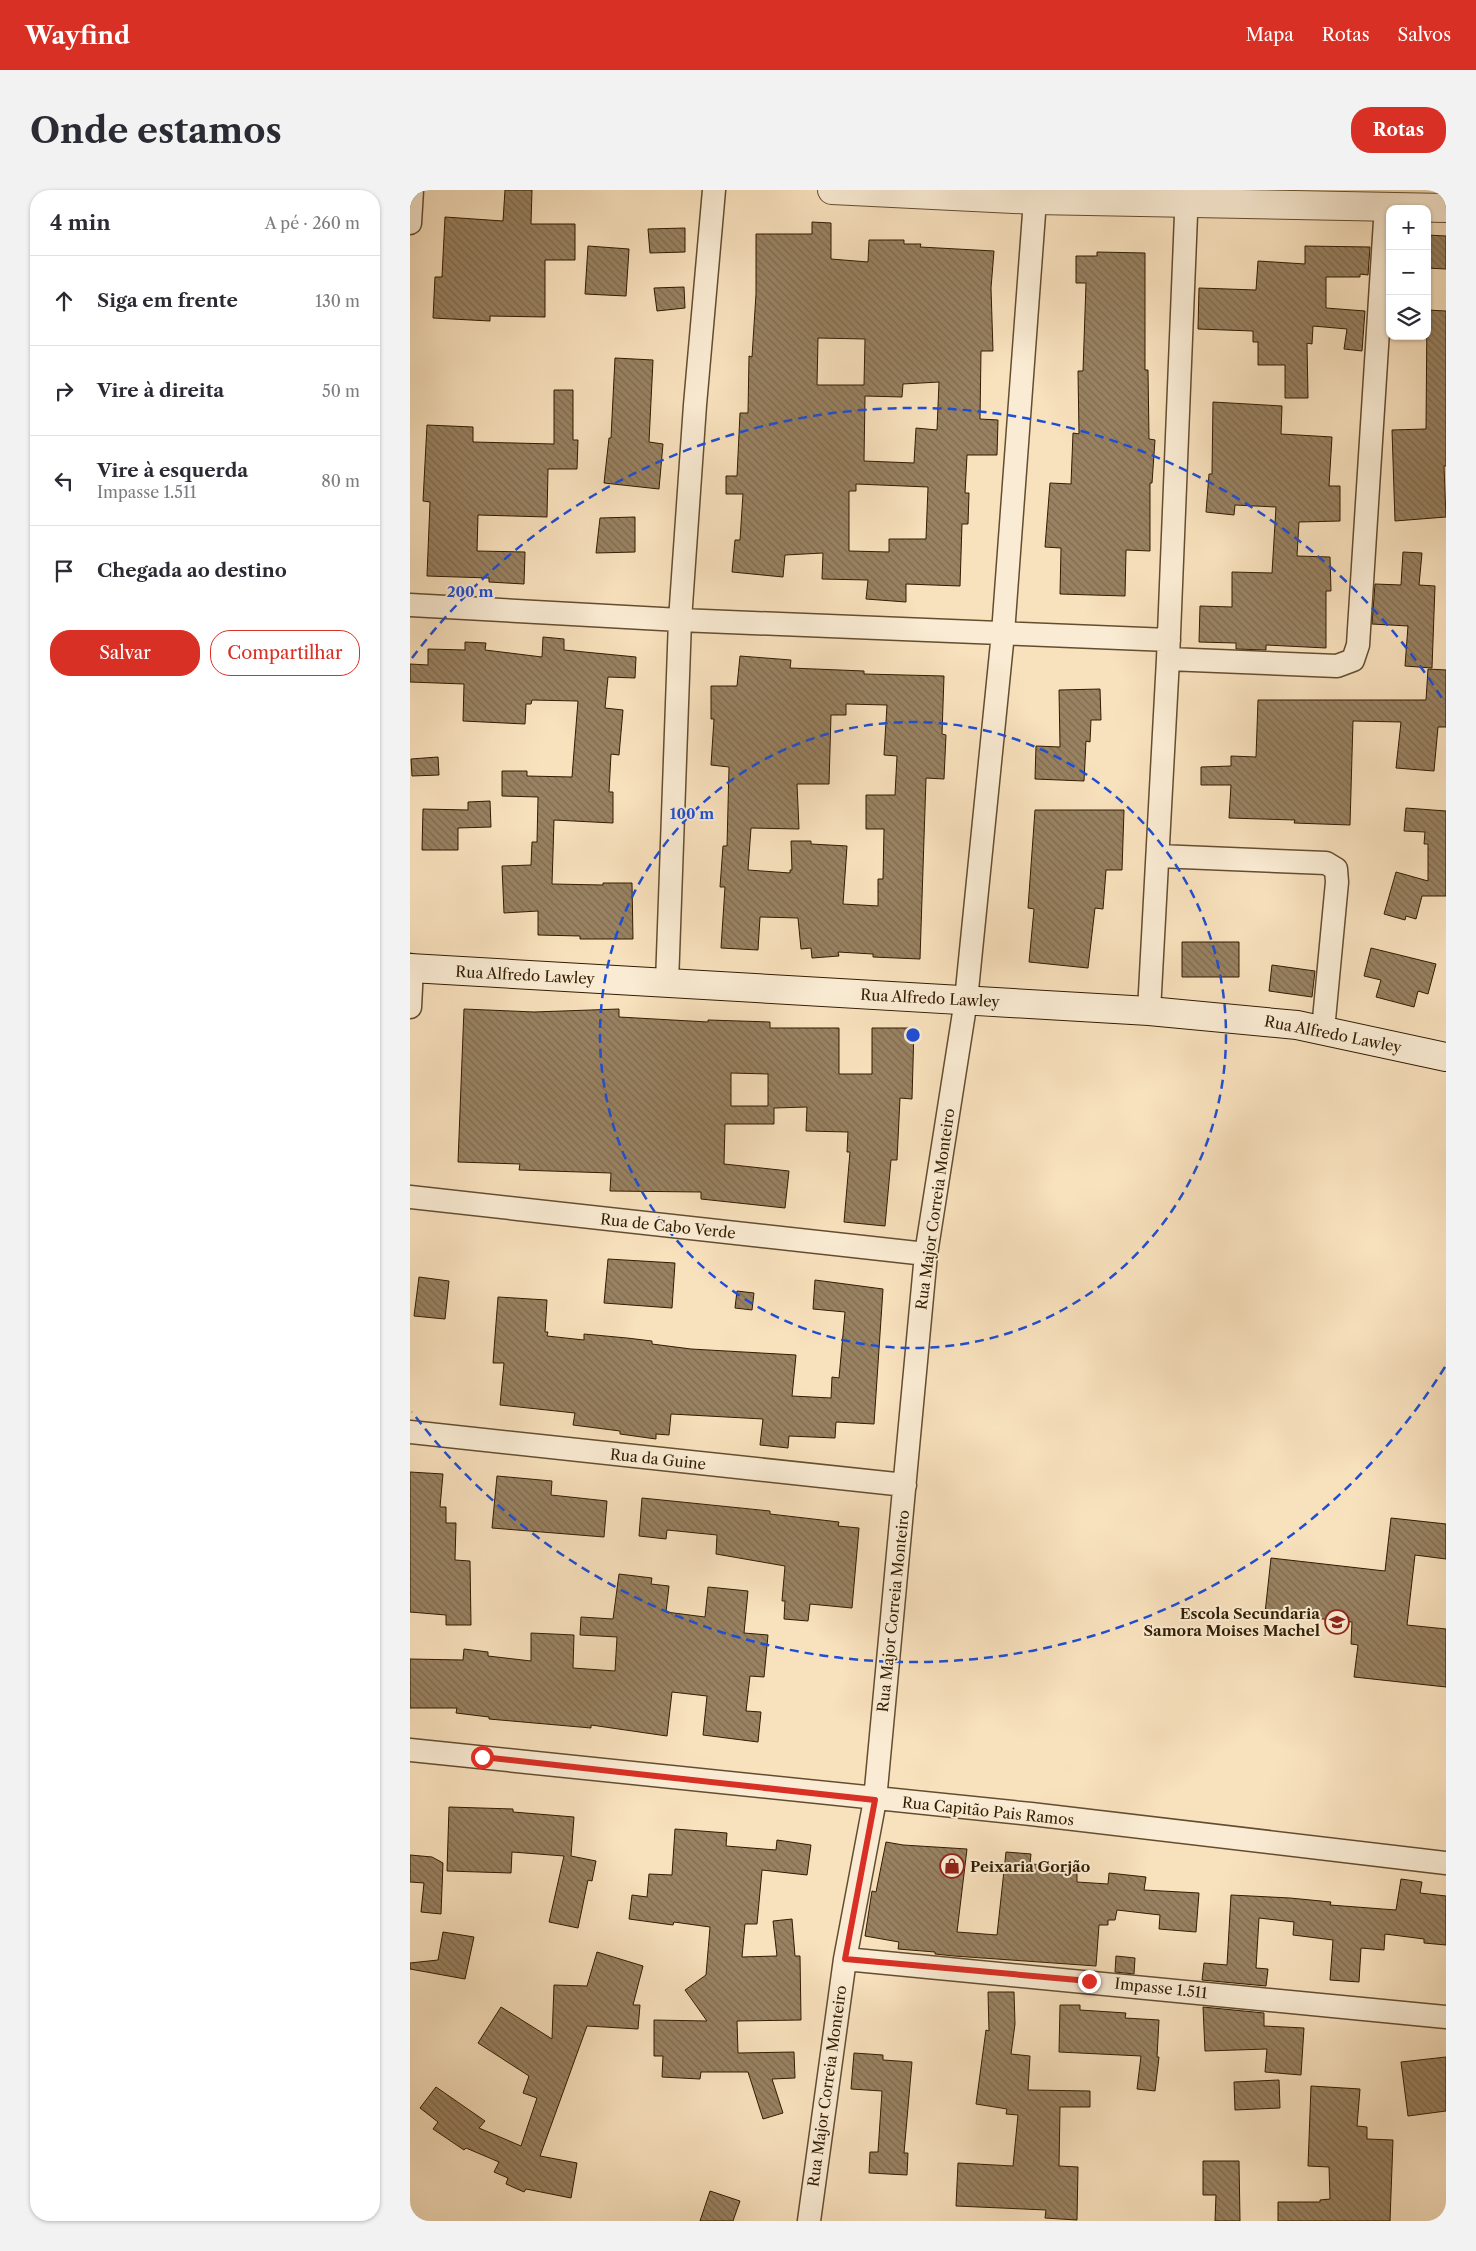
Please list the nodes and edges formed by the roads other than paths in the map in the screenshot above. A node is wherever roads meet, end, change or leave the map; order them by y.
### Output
1 (412, 190) edge
2 (714, 190) edge
3 (832, 190) edge
4 (1187, 196) edge
5 (1035, 200) junction
6 (1386, 205) joint
7 (1431, 207) edge
8 (1446, 208) edge
9 (410, 222) edge
10 (410, 605) edge
11 (680, 620) junction
12 (1003, 633) junction
13 (1168, 650) junction
14 (1158, 856) junction
15 (411, 967) edge
16 (667, 983) junction
17 (966, 1000) junction
18 (410, 1007) edge
19 (1149, 1011) junction
20 (1323, 1030) junction
21 (1446, 1057) edge
22 (410, 1197) edge
23 (926, 1254) junction
24 (410, 1432) edge
25 (905, 1485) junction
26 (410, 1750) edge
27 (875, 1800) junction
28 (1446, 1863) edge
29 (845, 1959) junction
30 (1446, 2017) edge
31 (809, 2221) edge

1 - 9 street
2 - 11 street
3 - 5 main road
4 - 5 main road
4 - 6 main road
4 - 13 street
5 - 12 street, Rua Major Correia Monteiro
6 - 13 street
7 - 8 main road
10 - 11 street
11 - 12 street
11 - 16 street
12 - 13 street
12 - 17 street, Rua Major Correia Monteiro
13 - 14 street
14 - 19 street
14 - 20 street
15 - 16 main road, Rua Alfredo Lawley
15 - 18 street
16 - 17 main road, Rua Alfredo Lawley
17 - 19 main road, Rua Alfredo Lawley
17 - 23 street, Rua Major Correia Monteiro
19 - 20 main road, Rua Alfredo Lawley
20 - 21 main road, Rua Alfredo Lawley
22 - 23 street, Rua de Cabo Verde
23 - 25 street, Rua Major Correia Monteiro
24 - 25 street, Rua da Guine
25 - 27 street, Rua Major Correia Monteiro
26 - 27 street, Rua Capitão Pais Ramos
27 - 28 street, Rua Capitão Pais Ramos
27 - 29 street, Rua Major Correia Monteiro
29 - 30 street, Impasse 1.511
29 - 31 street, Rua Major Correia Monteiro

